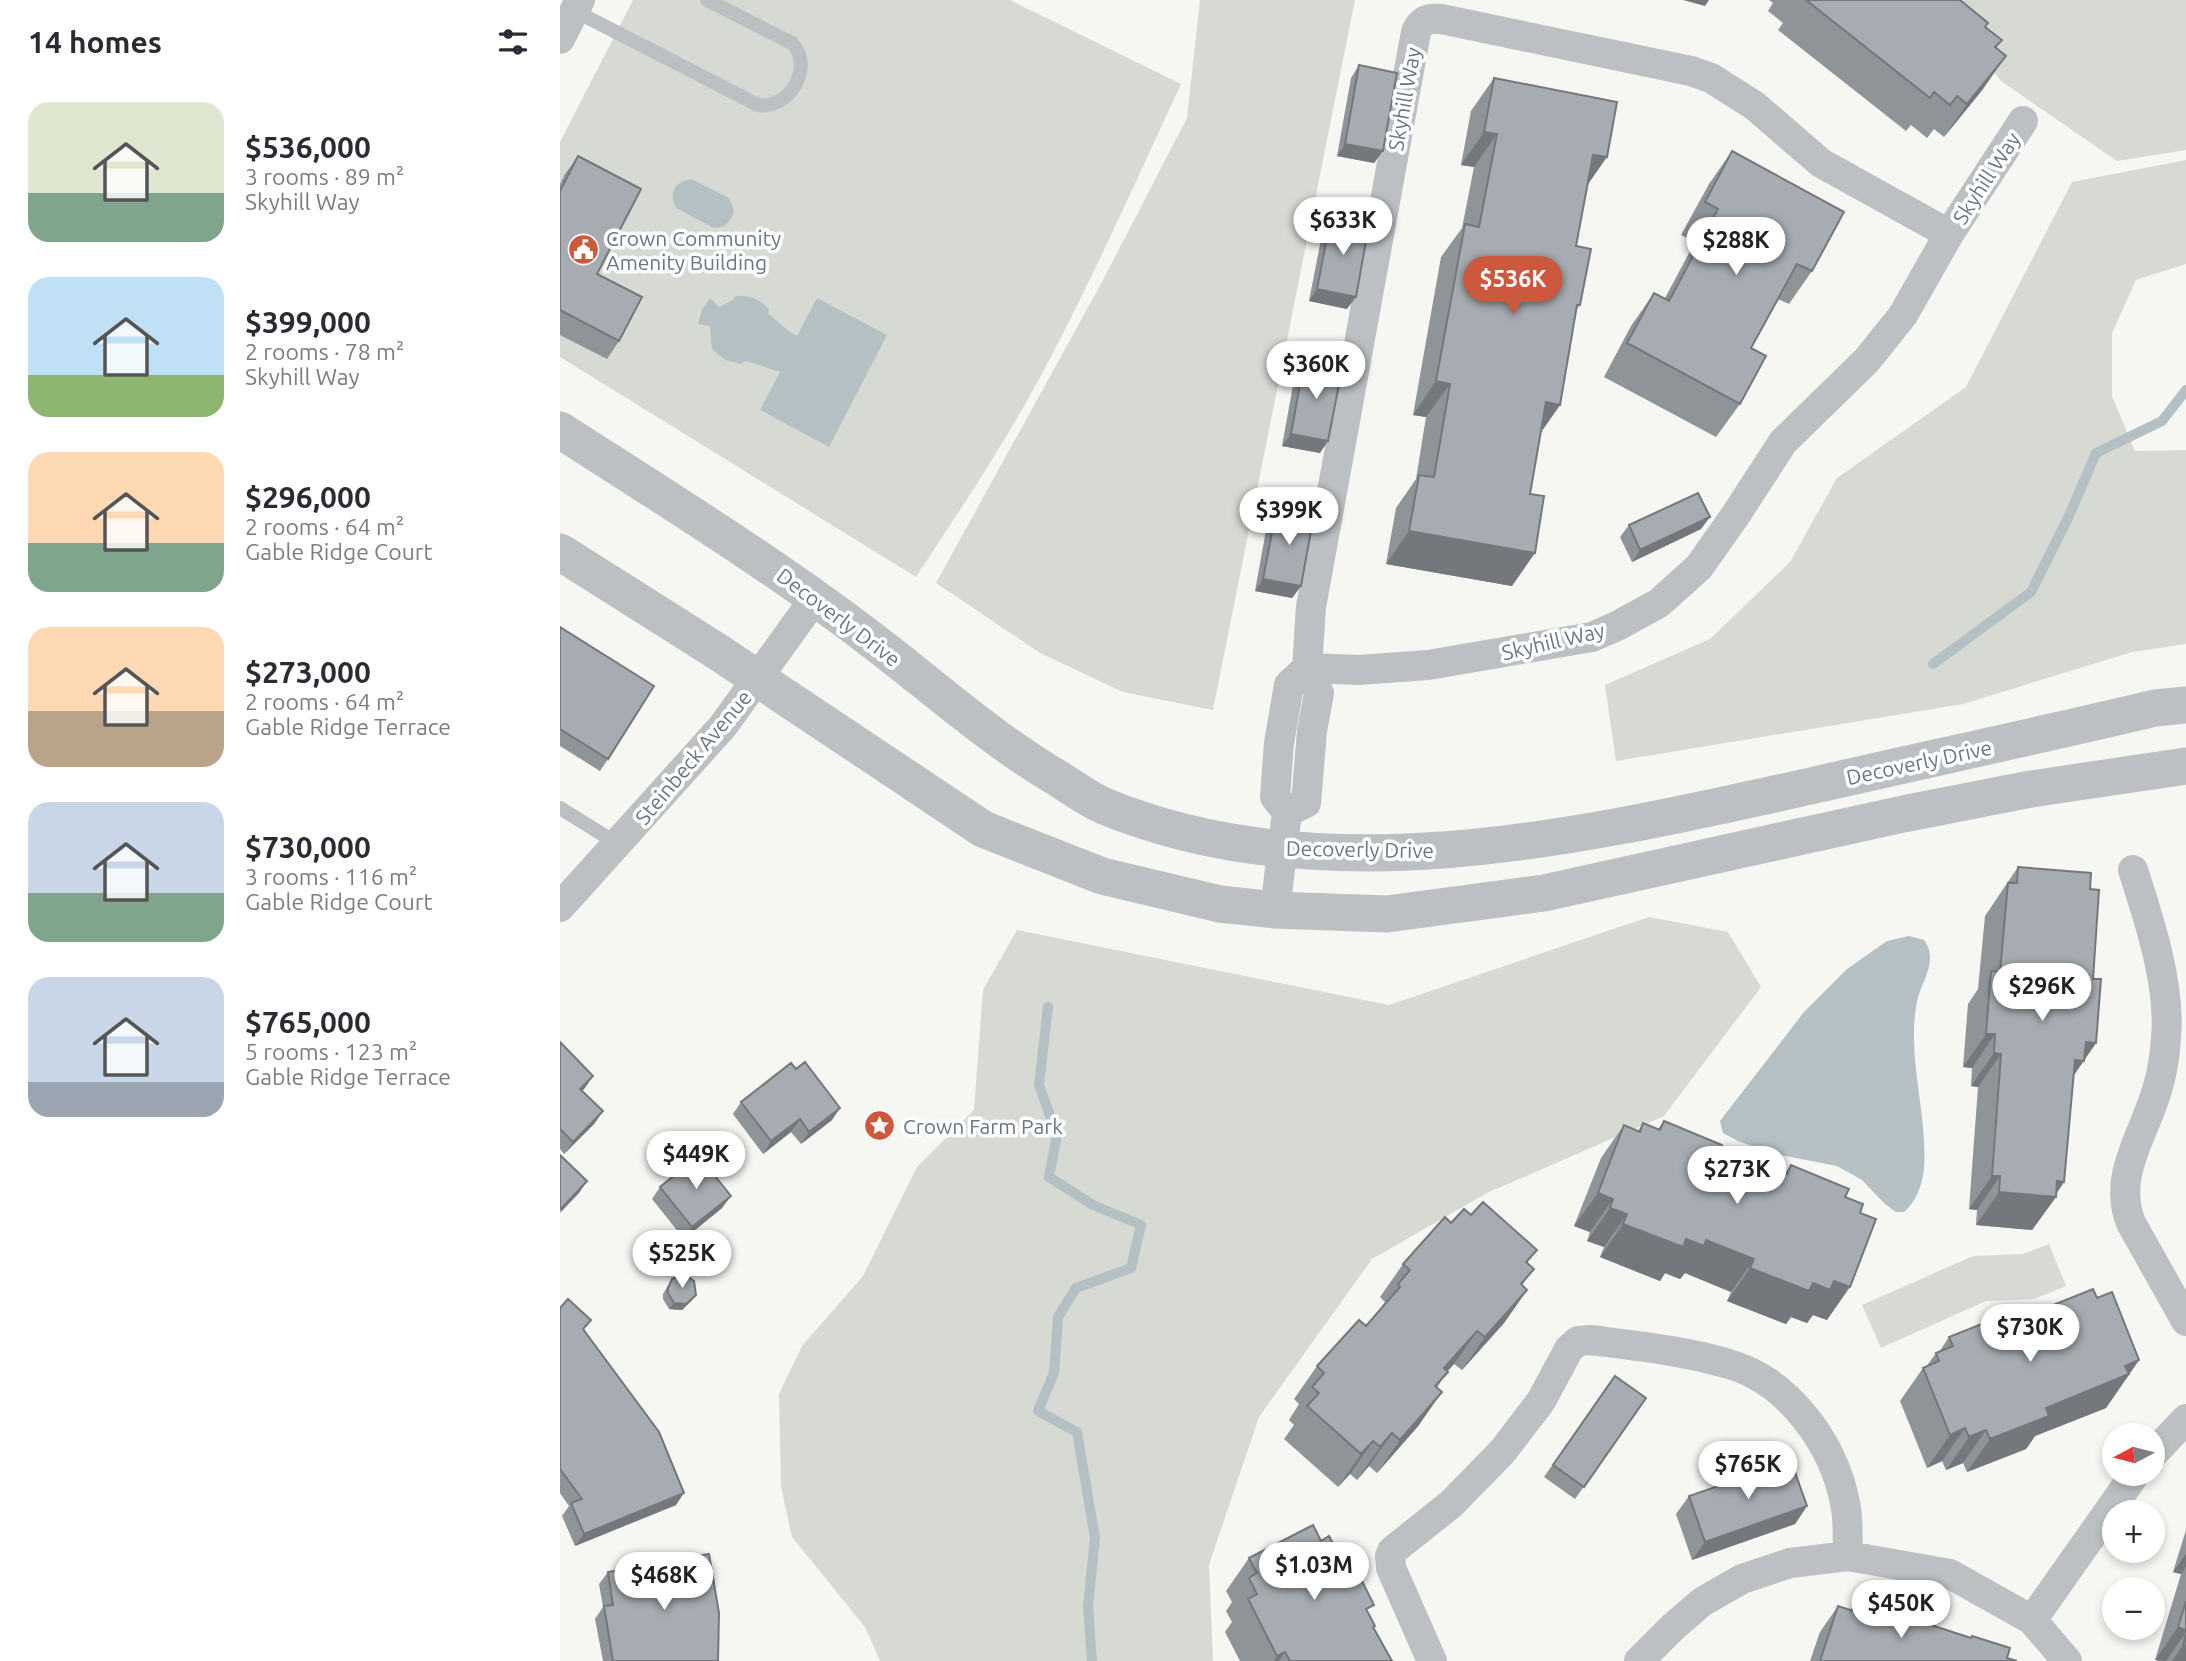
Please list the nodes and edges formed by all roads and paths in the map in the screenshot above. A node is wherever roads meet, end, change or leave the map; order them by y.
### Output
1 (707, 0) edge
2 (577, 5) edge
3 (560, 39) edge
4 (2023, 121) dead end
5 (1949, 234) junction
6 (560, 430) edge
7 (560, 552) edge
8 (814, 598) junction
9 (1307, 668) junction
10 (758, 679) junction
11 (2186, 705) edge
12 (2017, 740) junction
13 (2186, 766) edge
14 (2031, 789) junction
15 (560, 808) edge
16 (618, 844) junction
17 (1282, 849) junction
18 (2133, 870) dead end
19 (560, 907) edge
20 (1275, 910) junction
21 (2176, 1037) edge
22 (2186, 1321) edge
23 (2186, 1419) edge
24 (2165, 1441) edge
25 (2127, 1486) edge
26 (1848, 1556) junction
27 (2032, 1620) junction
28 (1432, 1661) edge
29 (1639, 1661) edge
30 (2067, 1661) edge

1 - 2 lane
2 - 3 street
4 - 5 street, Skyhill Way
5 - 9 street, Skyhill Way
5 - 9 street, Skyhill Way
6 - 8 street, Decoverly Drive
7 - 10 street
8 - 10 street, Steinbeck Avenue
8 - 17 street, Decoverly Drive
9 - 17 street
10 - 16 street, Steinbeck Avenue
10 - 20 street
11 - 12 street, Decoverly Drive
12 - 14 street
12 - 17 street, Decoverly Drive
13 - 14 street
14 - 20 street
15 - 16 lane
16 - 19 street, Steinbeck Avenue
17 - 20 street
18 - 21 street
21 - 22 street
23 - 24 street
25 - 27 street
26 - 27 street
26 - 28 street
26 - 29 street
27 - 30 street

